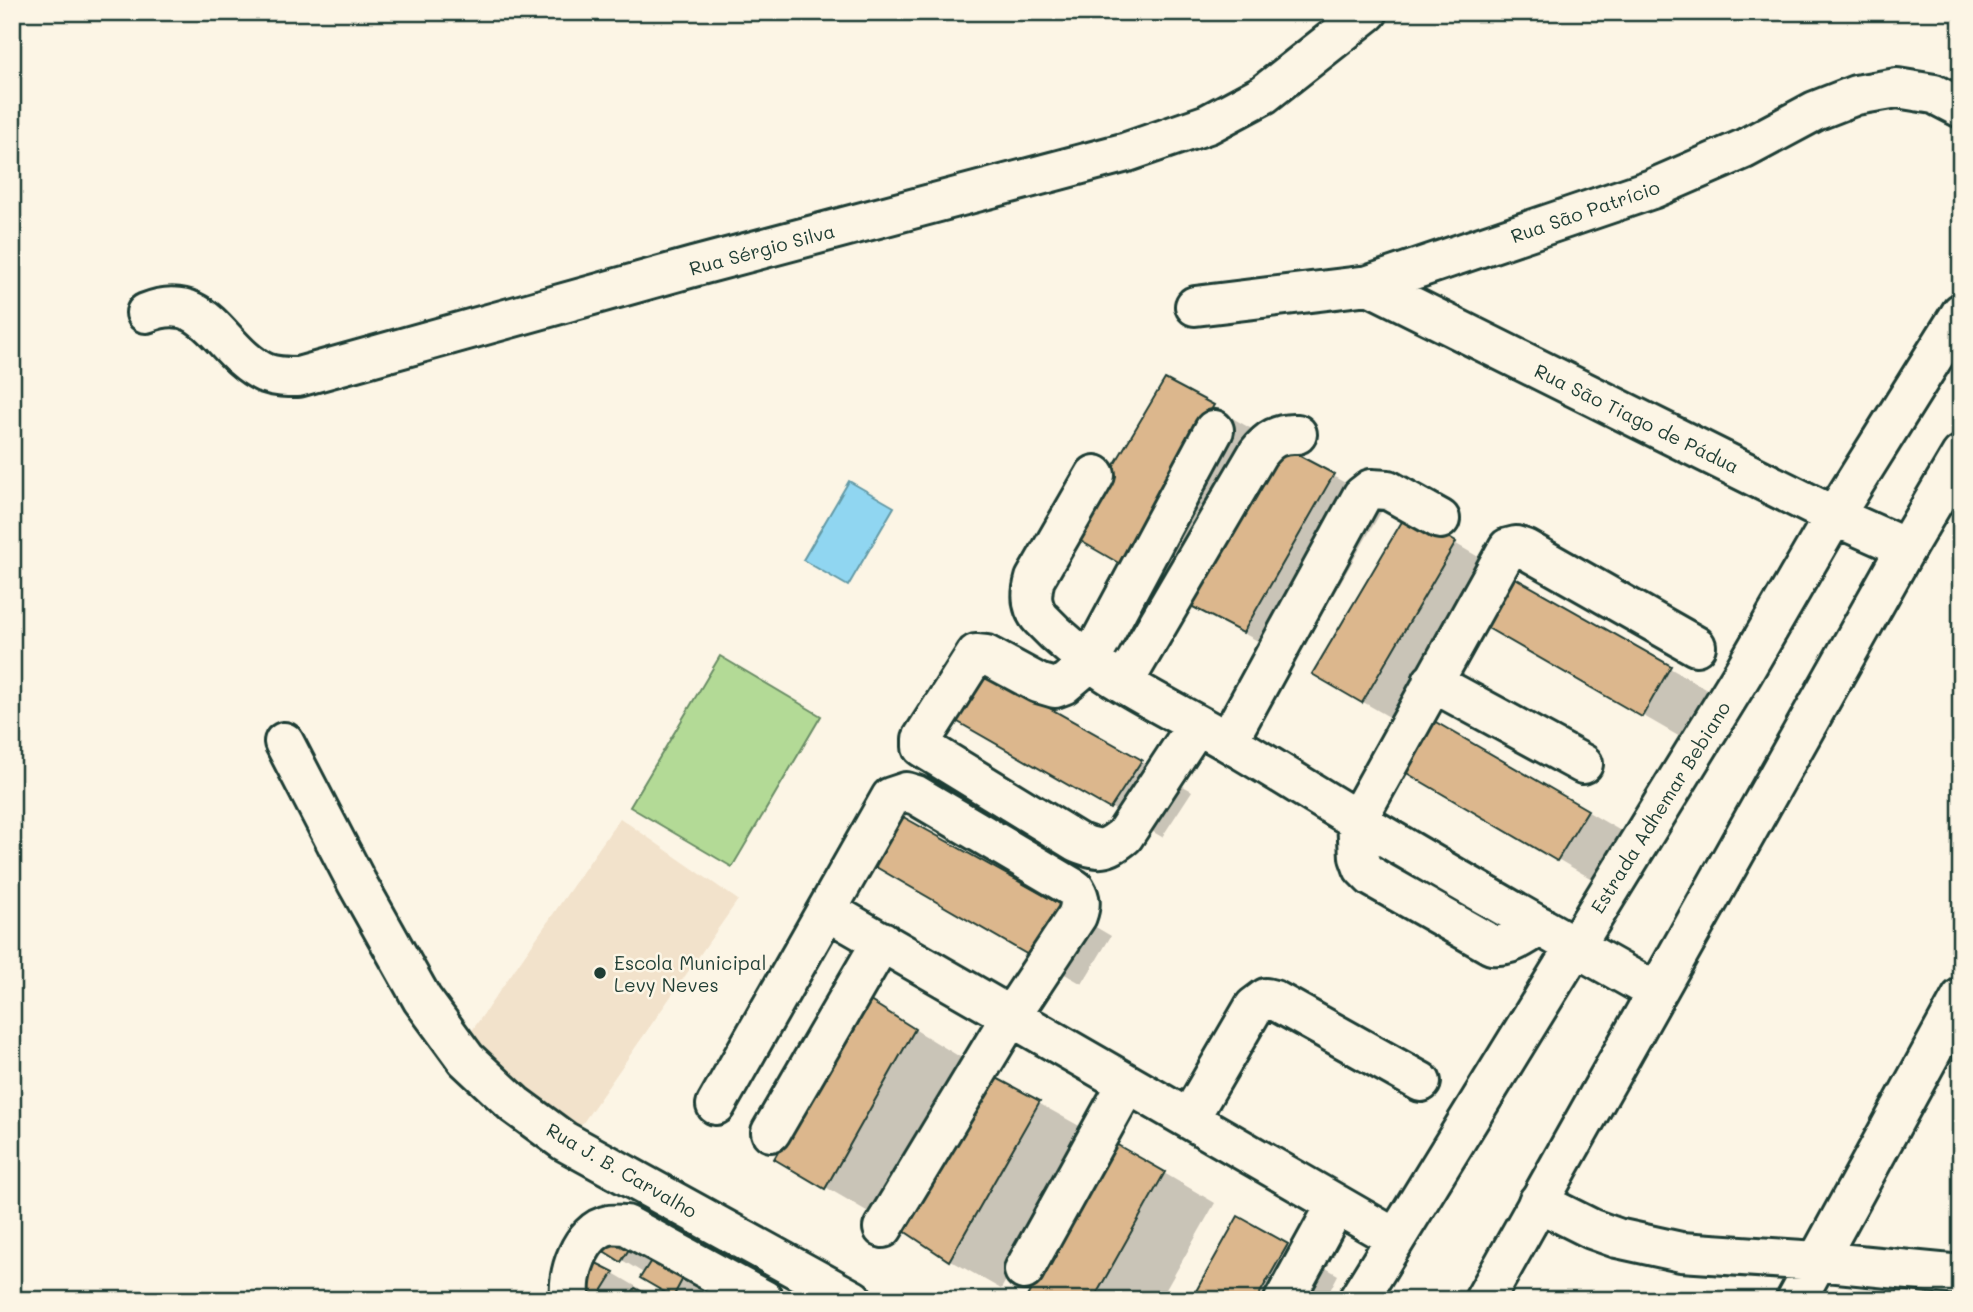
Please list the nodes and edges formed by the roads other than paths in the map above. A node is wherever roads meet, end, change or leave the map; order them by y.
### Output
1 (1368, 12) edge
2 (1961, 108) edge
3 (1369, 285) junction
4 (1195, 306) dead end
5 (146, 313) dead end
6 (1961, 313) edge
7 (1214, 430) dead end
8 (1297, 434) dead end
9 (1957, 470) edge
10 (1095, 475) dead end
11 (1834, 516) junction
12 (1440, 519) dead end
13 (1906, 548) junction
14 (1696, 646) dead end
15 (1089, 663) junction
16 (1124, 682) junction
17 (1432, 682) junction
18 (1212, 733) junction
19 (284, 743) dead end
20 (1583, 764) dead end
21 (1357, 820) junction
22 (828, 911) junction
23 (882, 941) junction
24 (1574, 946) junction
25 (1656, 992) junction
26 (1961, 998) edge
27 (1011, 1016) junction
28 (1421, 1082) dead end
29 (1128, 1084) junction
30 (716, 1105) dead end
31 (1189, 1119) junction
32 (771, 1132) dead end
33 (1538, 1202) junction
34 (1336, 1205) junction
35 (883, 1228) dead end
36 (1395, 1238) junction
37 (1817, 1261) junction
38 (1024, 1270) dead end
39 (1961, 1275) edge
40 (571, 1300) edge
41 (764, 1300) edge
42 (853, 1300) edge
43 (1284, 1300) edge
44 (1359, 1300) edge
45 (1484, 1300) edge
46 (1796, 1300) edge

1 - 5 street, Rua Sérgio Silva
2 - 3 street, Rua São Patrício
3 - 4 street, Rua São Patrício
3 - 11 street, Rua São Tiago de Pádua
6 - 11 street, Estrada Adhemar Bebiano
7 - 15 street
8 - 16 street
9 - 13 street
10 - 15 street
11 - 13 street, Rua São Tiago de Pádua
11 - 24 street, Estrada Adhemar Bebiano
12 - 18 street
13 - 25 street
14 - 17 street
15 - 16 street
15 - 18 street
16 - 18 street
17 - 20 street
17 - 21 street
18 - 21 street
19 - 42 street, Rua J. B. Carvalho
21 - 24 street
22 - 23 street
22 - 27 street
22 - 30 street
23 - 27 street
23 - 32 street
24 - 25 street
24 - 36 street, Estrada Adhemar Bebiano
25 - 33 street
26 - 37 street
27 - 29 street
27 - 35 street
28 - 31 street
29 - 31 street
29 - 38 street
31 - 34 street
33 - 37 street
33 - 45 street
34 - 36 street
34 - 43 street
36 - 44 street, Estrada Adhemar Bebiano
37 - 39 street
37 - 46 street
40 - 41 street

